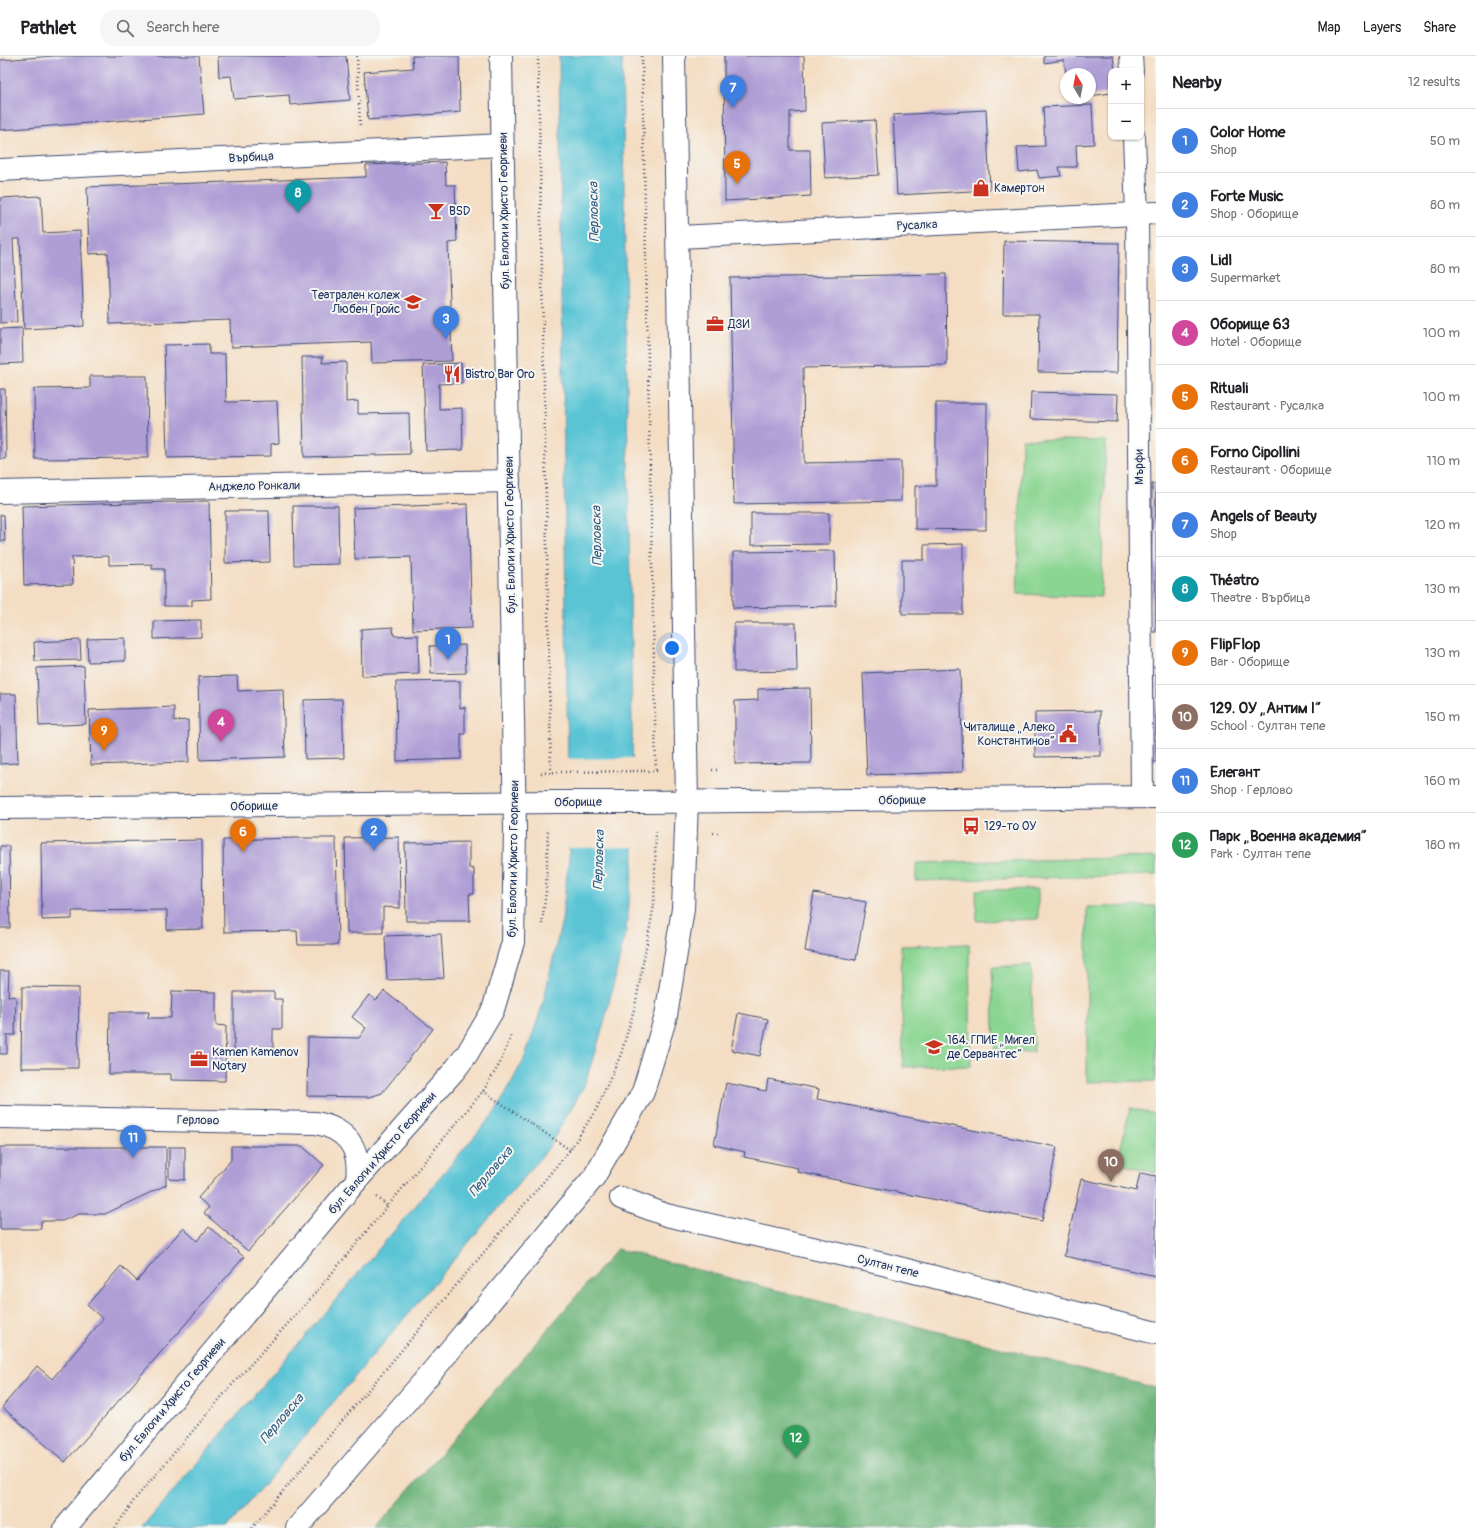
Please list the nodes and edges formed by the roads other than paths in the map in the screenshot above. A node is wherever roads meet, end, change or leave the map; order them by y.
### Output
1 (501, 56) edge
2 (674, 56) edge
3 (1131, 56) edge
4 (1132, 68) edge
5 (1134, 140) edge
6 (503, 145) junction
7 (0, 170) edge
8 (1146, 213) edge
9 (678, 237) junction
10 (509, 480) junction
11 (0, 492) edge
12 (1149, 797) edge
13 (687, 802) junction
14 (515, 803) junction
15 (0, 808) edge
16 (0, 1117) edge
17 (357, 1180) junction
18 (621, 1198) dead end
19 (1156, 1333) edge
20 (64, 1528) edge
21 (297, 1528) edge

1 - 6 street, бул. Евлоги и Христо Георгиеви
2 - 9 street
3 - 4 street
5 - 8 street, Мърфи
6 - 7 street, Върбица
6 - 10 street, бул. Евлоги и Христо Георгиеви
8 - 9 street, Русалка
8 - 12 street, Мърфи
9 - 13 street
10 - 11 street, Анджело Ронкали
10 - 14 street, бул. Евлоги и Христо Георгиеви
12 - 13 street, Оборище
13 - 14 street, Оборище, bridge
13 - 21 street
14 - 15 street, Оборище
14 - 17 street, бул. Евлоги и Христо Георгиеви
16 - 17 street, Герлово
17 - 20 street, бул. Евлоги и Христо Георгиеви
18 - 19 street, Султан тепе

